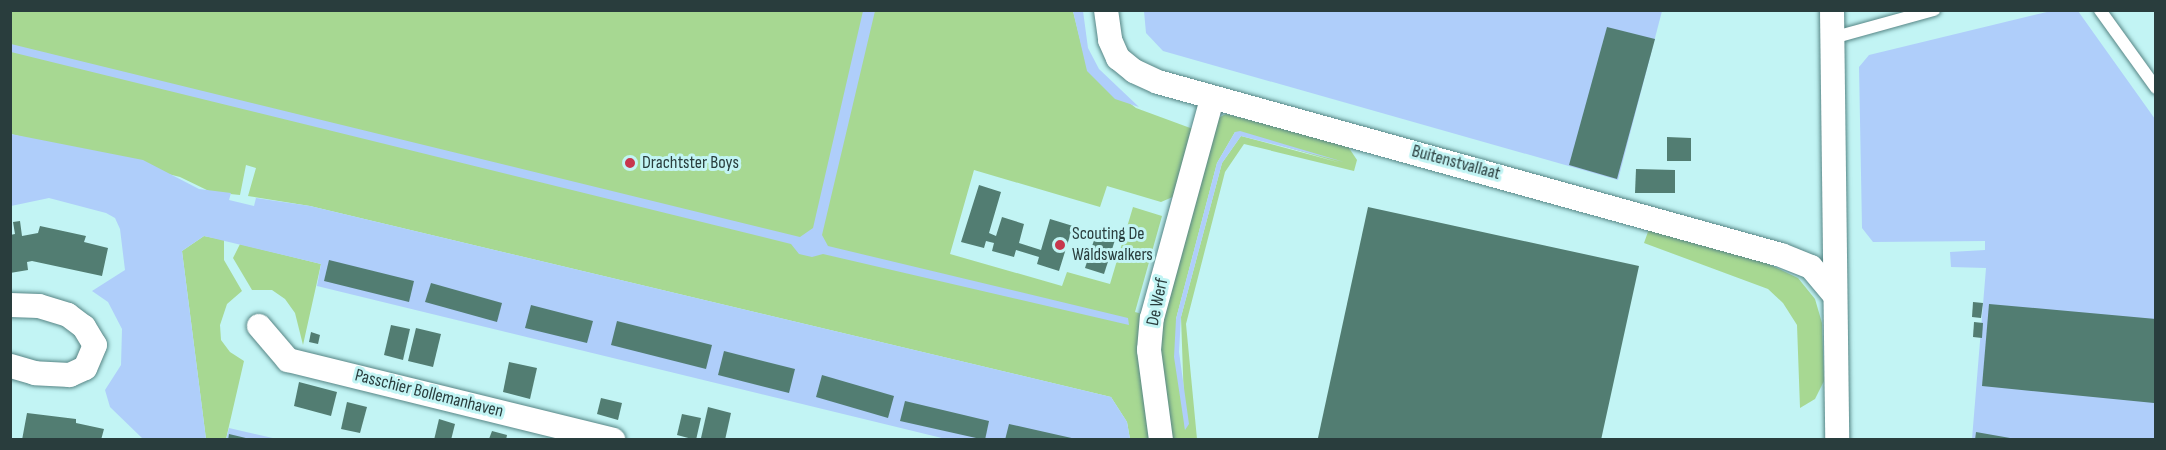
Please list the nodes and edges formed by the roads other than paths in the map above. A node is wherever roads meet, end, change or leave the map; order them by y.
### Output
1 (1106, 10) edge
2 (1832, 10) edge
3 (1934, 10) edge
4 (2100, 10) edge
5 (1832, 38) junction
6 (2156, 88) edge
7 (1212, 98) junction
8 (1834, 294) junction
9 (10, 305) edge
10 (259, 326) dead end
11 (10, 366) edge
12 (613, 440) edge
13 (1161, 440) edge
14 (1837, 440) edge

1 - 7 street, Buitenstvallaat
2 - 5 street
3 - 5 lane
4 - 6 lane
5 - 8 street
7 - 8 street, Buitenstvallaat
7 - 13 street, De Werf
8 - 14 street
9 - 11 street
10 - 12 street, Passchier Bollemanhaven

